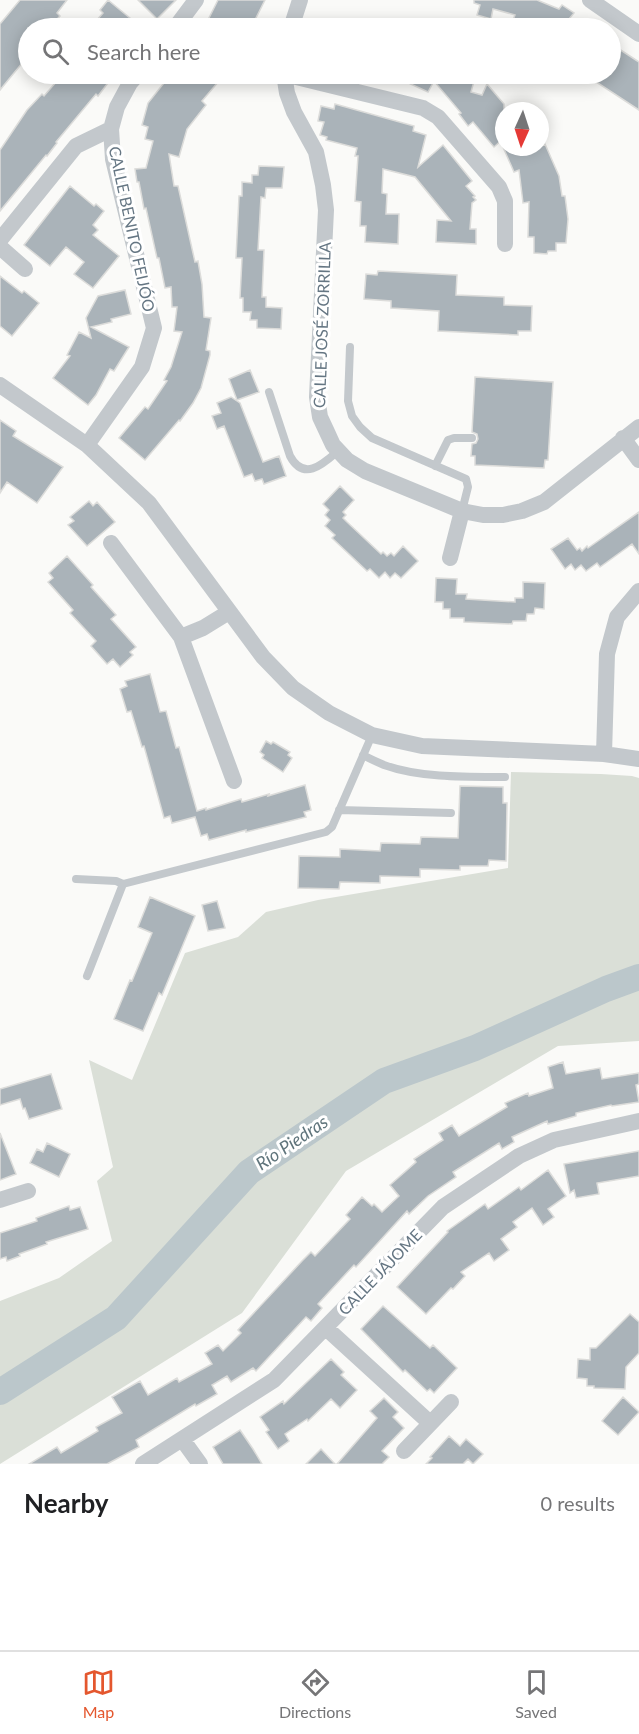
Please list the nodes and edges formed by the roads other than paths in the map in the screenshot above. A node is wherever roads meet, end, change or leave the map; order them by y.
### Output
1 (196, 0) edge
2 (300, 0) edge
3 (590, 0) edge
4 (182, 18) edge
5 (294, 18) edge
6 (616, 18) edge
7 (621, 22) edge
8 (639, 34) edge
9 (129, 84) edge
10 (286, 84) edge
11 (325, 84) edge
12 (111, 129) junction
13 (0, 240) edge
14 (504, 244) dead end
15 (0, 247) edge
16 (25, 269) dead end
17 (350, 347) dead end
18 (0, 384) edge
19 (269, 392) dead end
20 (639, 427) edge
21 (472, 438) dead end
22 (622, 438) junction
23 (87, 445) junction
24 (338, 451) junction
25 (639, 460) edge
26 (435, 466) junction
27 (462, 511) junction
28 (111, 543) dead end
29 (450, 558) dead end
30 (639, 591) edge
31 (229, 612) junction
32 (181, 637) junction
33 (372, 735) junction
34 (604, 754) junction
35 (363, 755) junction
36 (639, 759) edge
37 (505, 777) dead end
38 (234, 781) dead end
39 (339, 810) junction
40 (451, 813) dead end
41 (76, 879) dead end
42 (123, 884) junction
43 (87, 976) dead end
44 (639, 1121) edge
45 (28, 1191) dead end
46 (0, 1200) edge
47 (326, 1328) junction
48 (451, 1402) dead end
49 (430, 1423) junction
50 (182, 1439) junction
51 (404, 1451) dead end
52 (143, 1464) edge
53 (200, 1464) edge

1 - 4 street
2 - 5 street
3 - 6 street
7 - 8 street
9 - 12 street, CALLE BENITO FEIJÓO
10 - 24 street, CALLE JOSÉ ZORRILLA
11 - 14 street
12 - 13 street
12 - 23 street, CALLE BENITO FEIJÓO
15 - 16 street
17 - 26 lane
18 - 23 street
19 - 24 lane
20 - 22 street, CALLE JOSÉ ZORRILLA
21 - 26 lane
22 - 25 street
22 - 27 street, CALLE JOSÉ ZORRILLA
23 - 31 street
24 - 27 street, CALLE JOSÉ ZORRILLA
26 - 27 lane
27 - 29 street
28 - 32 street
30 - 34 street
31 - 32 street
31 - 33 street
32 - 38 street
33 - 34 street
33 - 35 lane
34 - 36 street
35 - 37 lane
35 - 39 lane
39 - 40 lane
39 - 42 lane
41 - 42 lane
42 - 43 lane
44 - 47 street, CALLE JÁJOME
45 - 46 street
47 - 49 street
47 - 50 street, CALLE JÁJOME
48 - 49 street
49 - 51 street
50 - 52 street, CALLE JÁJOME
50 - 53 street

